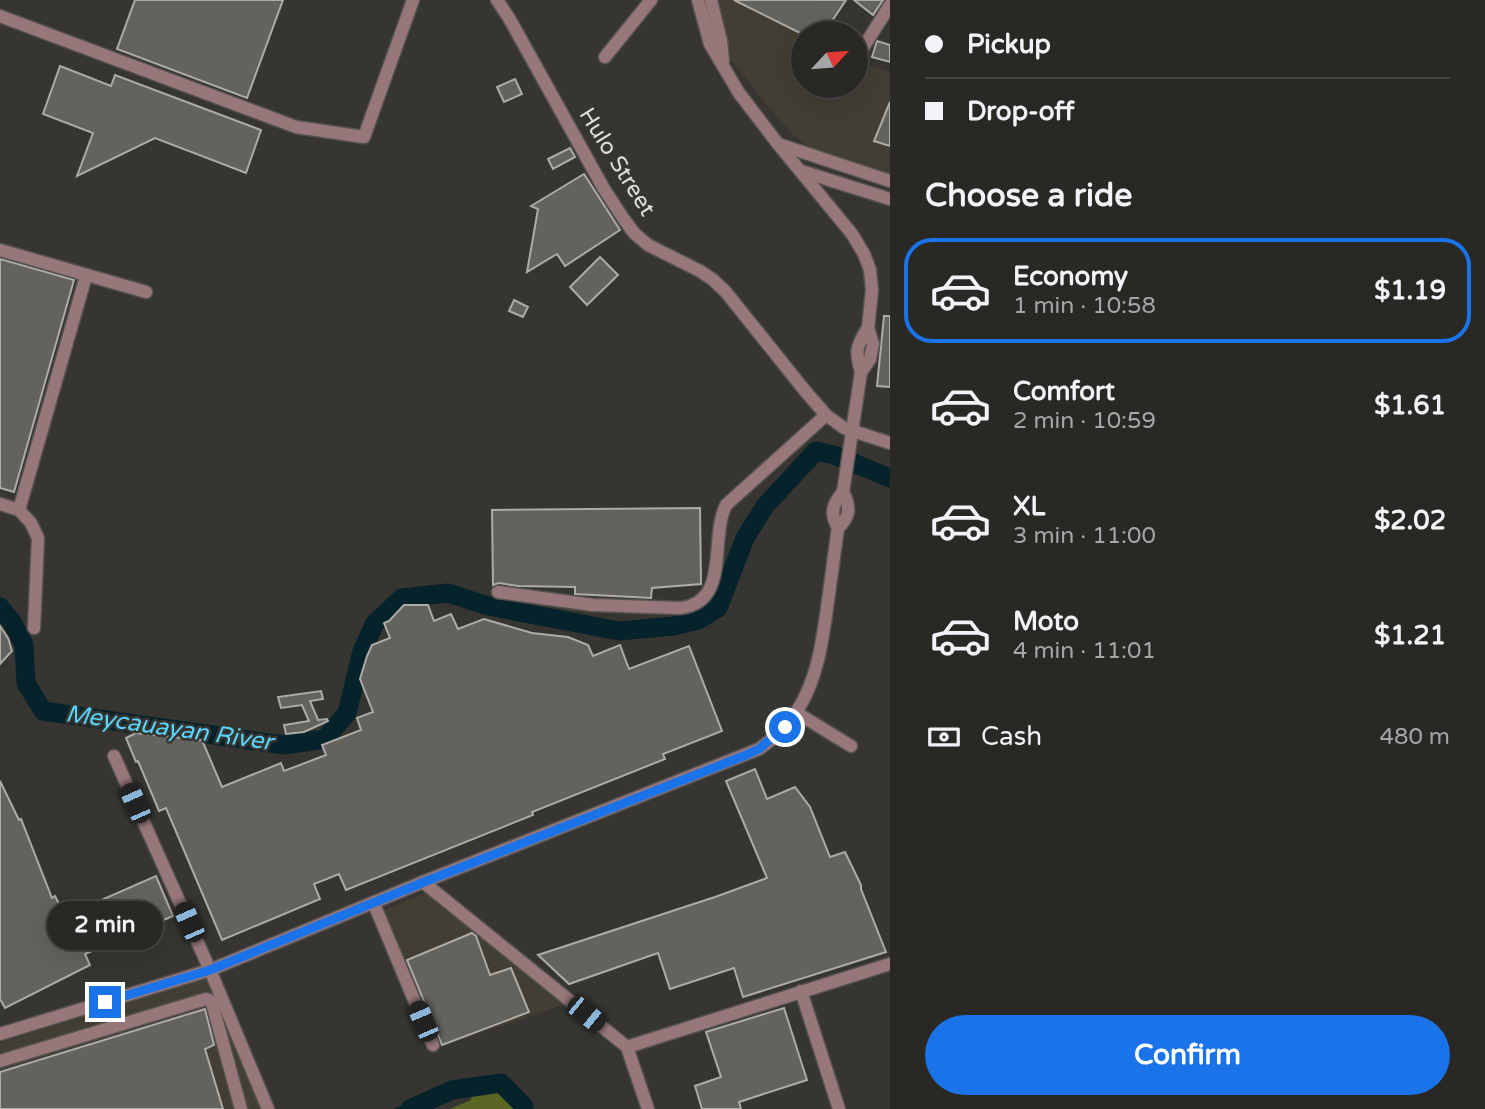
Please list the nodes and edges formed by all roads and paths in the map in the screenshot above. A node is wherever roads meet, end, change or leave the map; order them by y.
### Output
1 (413, 0) edge
2 (497, 0) edge
3 (651, 0) edge
4 (698, 0) edge
5 (711, 0) edge
6 (890, 5) edge
7 (0, 16) edge
8 (868, 40) edge
9 (605, 57) dead end
10 (723, 65) junction
11 (778, 144) junction
12 (801, 171) junction
13 (867, 173) junction
14 (890, 181) edge
15 (843, 184) junction
16 (862, 190) junction
17 (890, 199) edge
18 (826, 201) junction
19 (0, 250) edge
20 (86, 276) junction
21 (146, 292) dead end
22 (826, 415) junction
23 (852, 430) junction
24 (890, 443) edge
25 (0, 504) edge
26 (19, 509) junction
27 (498, 592) dead end
28 (34, 628) dead end
29 (797, 713) junction
30 (851, 746) dead end
31 (114, 756) dead end
32 (424, 882) junction
33 (374, 904) junction
34 (890, 964) edge
35 (210, 970) junction
36 (801, 991) junction
37 (0, 1034) edge
38 (433, 1045) dead end
39 (627, 1047) junction
40 (0, 1061) edge
41 (241, 1109) edge
42 (268, 1109) edge
43 (648, 1109) edge
44 (839, 1109) edge

1 - 7 street
2 - 22 street, Hulo Street
3 - 9 street
4 - 10 street
5 - 10 street
6 - 8 street
10 - 11 street
11 - 12 street
11 - 13 street
12 - 15 street
12 - 18 street
13 - 14 street
13 - 16 street
15 - 16 street
15 - 18 street
16 - 17 street
18 - 23 street
19 - 20 street
20 - 21 street
20 - 26 street
22 - 23 street, Hulo Street
22 - 27 street
23 - 24 street, Hulo Street
23 - 29 street
25 - 26 street
26 - 28 street
29 - 30 street
29 - 32 street
31 - 35 street
32 - 33 street
32 - 39 street
33 - 35 street
33 - 38 street
34 - 36 street
35 - 37 street
35 - 42 street
36 - 39 street
36 - 44 street
39 - 43 street
40 - 41 street

